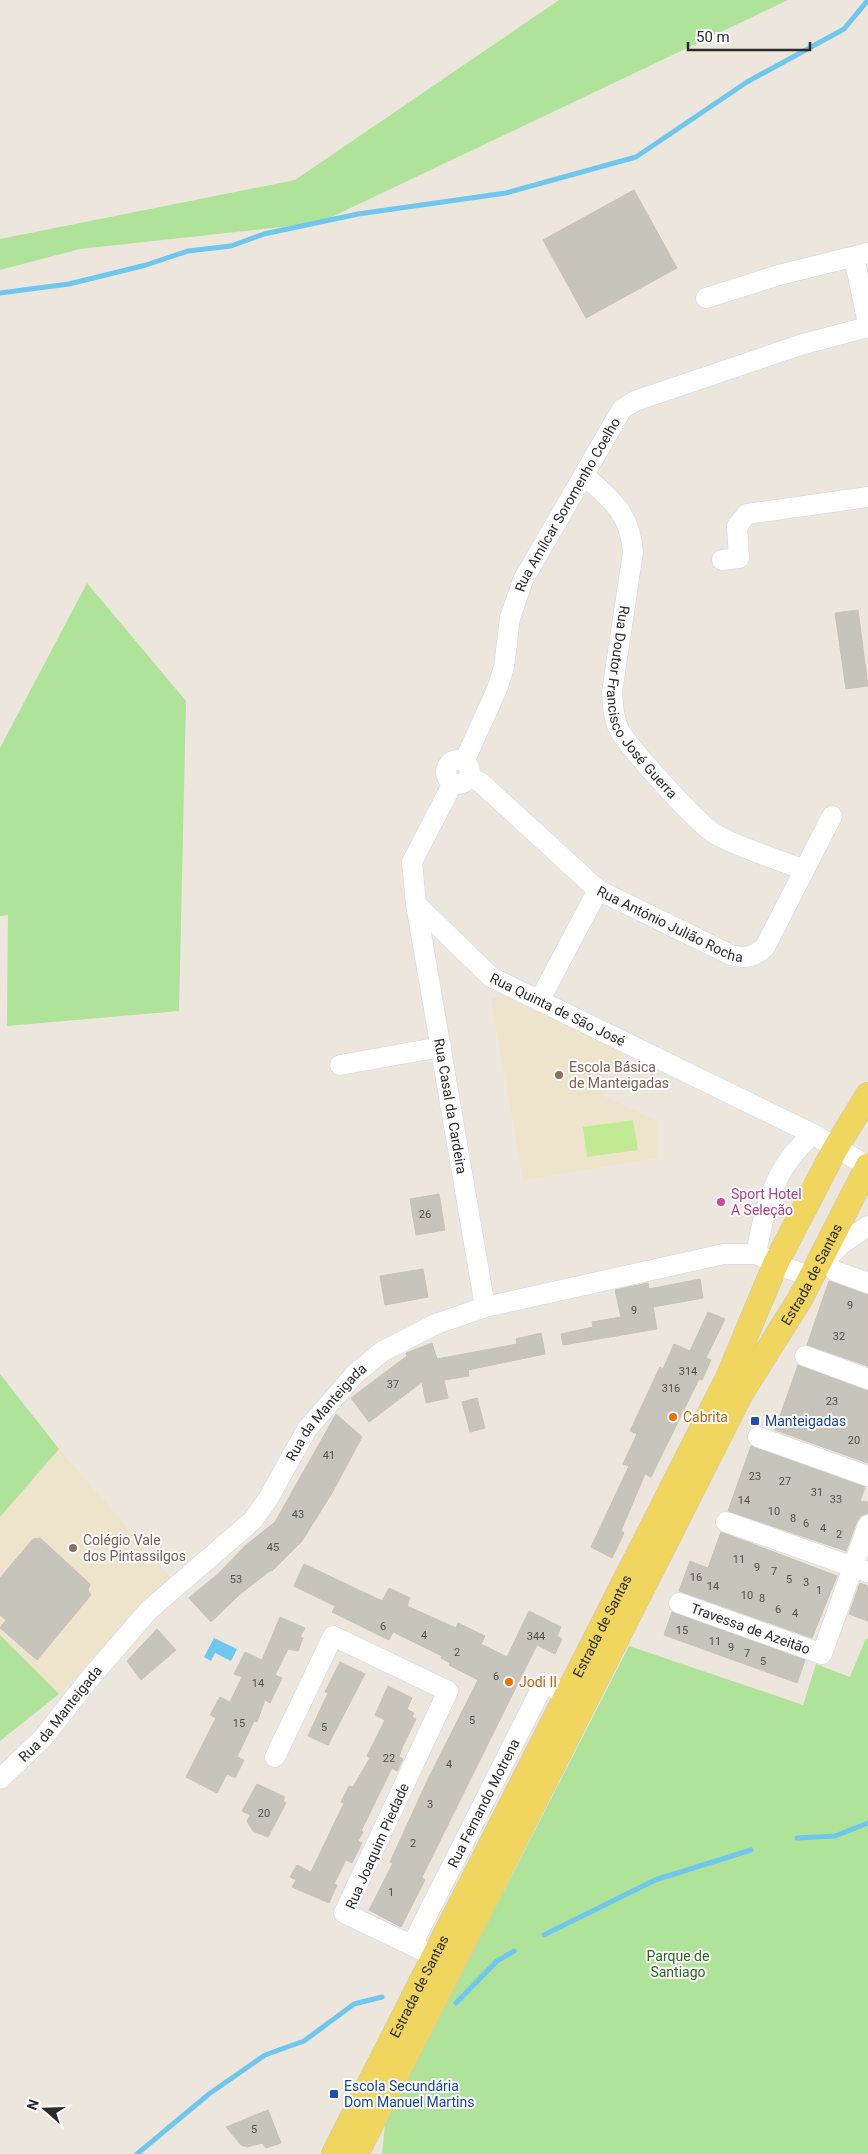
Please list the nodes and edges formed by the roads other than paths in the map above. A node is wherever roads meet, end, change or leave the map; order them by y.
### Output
1 (861, 255) edge
2 (706, 298) dead end
3 (868, 326) edge
4 (584, 475) junction
5 (868, 497) edge
6 (722, 560) dead end
7 (462, 774) junction
8 (832, 816) dead end
9 (804, 870) junction
10 (598, 890) junction
11 (416, 904) junction
12 (538, 1001) junction
13 (441, 1047) junction
14 (340, 1065) dead end
15 (868, 1095) edge
16 (813, 1134) junction
17 (835, 1149) junction
18 (868, 1166) edge
19 (868, 1226) edge
20 (766, 1259) junction
21 (825, 1271) junction
22 (868, 1283) edge
23 (485, 1307) junction
24 (805, 1356) dead end
25 (868, 1379) edge
26 (758, 1437) dead end
27 (868, 1476) edge
28 (726, 1522) dead end
29 (868, 1525) edge
30 (861, 1570) edge
31 (679, 1603) dead end
32 (566, 1694) junction
33 (275, 1756) dead end
34 (0, 1779) edge
35 (412, 1945) junction
36 (434, 1956) junction
37 (334, 2154) edge
38 (356, 2154) edge

1 - 2 street
1 - 3 street
3 - 4 street, Rua Amílcar Soromenho Coelho
4 - 7 street, Rua Amílcar Soromenho Coelho
4 - 9 street, Rua Doutor Francisco José Guerra
5 - 6 street
7 - 10 street, Rua António Julião Rocha
7 - 11 street
8 - 9 street, Rua António Julião Rocha
9 - 10 street, Rua António Julião Rocha
10 - 12 street
11 - 12 street, Rua Quinta de São José
11 - 13 street, Rua Casal da Cardeira
12 - 16 street, Rua Quinta de São José
13 - 14 street
13 - 23 street, Rua Casal da Cardeira
15 - 17 main road, Estrada de Santas
16 - 17 street, Rua Quinta de São José
16 - 20 street
17 - 18 street, Rua Quinta de São José
17 - 20 main road, Estrada de Santas
18 - 21 main road, Estrada de Santas
19 - 21 street
20 - 21 street
20 - 23 street, Rua da Manteigada
20 - 32 main road, Estrada de Santas
21 - 22 street
21 - 38 main road, Estrada de Santas
23 - 34 street, Rua da Manteigada
24 - 25 street
26 - 27 street
28 - 30 street
29 - 30 street
30 - 31 street, Travessa de Azeitão
32 - 35 street, Rua Fernando Motrena
32 - 36 main road, Estrada de Santas
33 - 35 street, Rua Joaquim Piedade
35 - 36 street, Rua Joaquim Piedade
36 - 37 main road, Estrada de Santas

